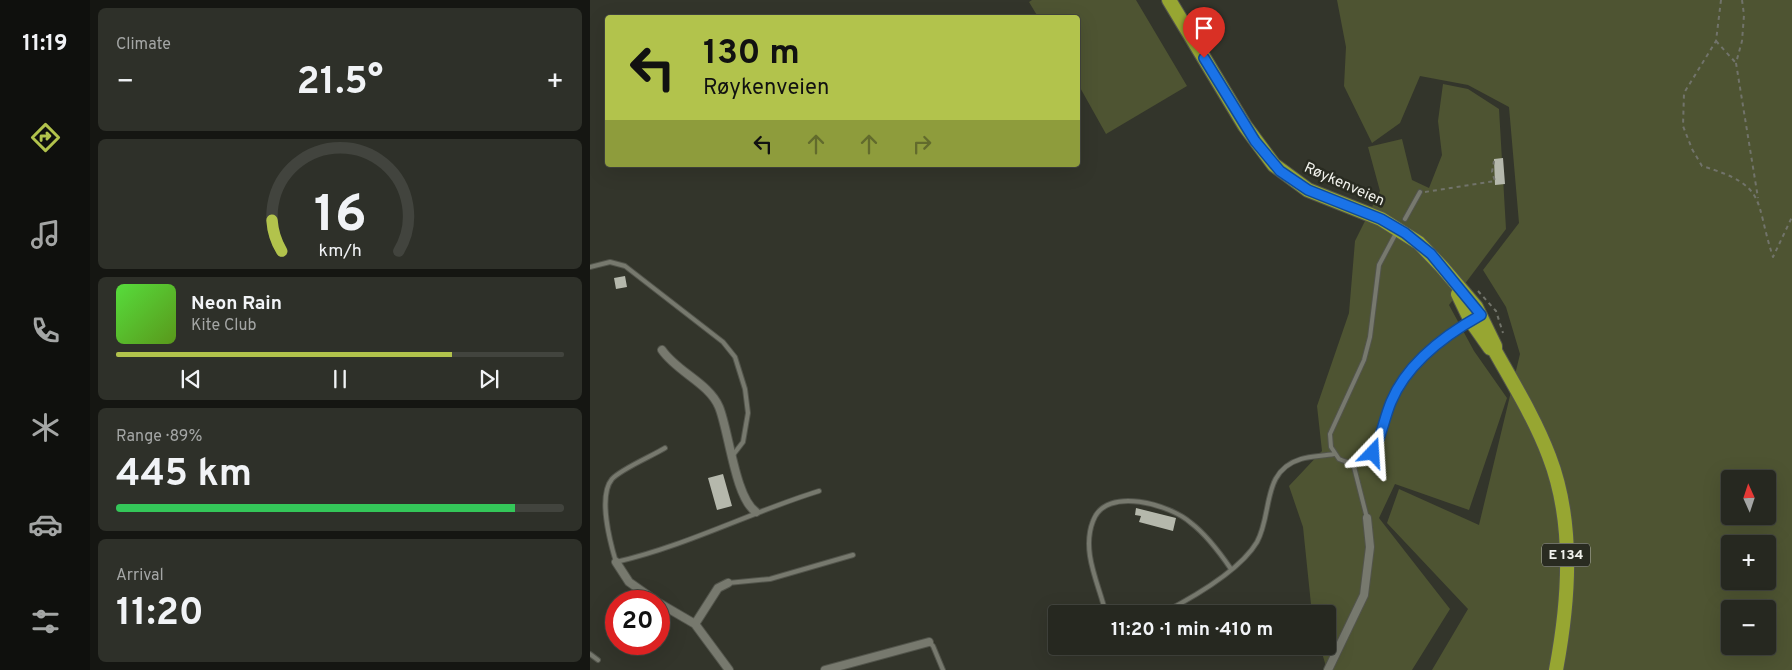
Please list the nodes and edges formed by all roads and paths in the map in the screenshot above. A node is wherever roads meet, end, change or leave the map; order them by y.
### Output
1 (1169, 0) edge
2 (1722, 0) edge
3 (1742, 0) edge
4 (1716, 41) junction
5 (1736, 63) junction
6 (1494, 161) dead end
7 (1420, 192) joint
8 (1758, 198) junction
9 (1792, 217) edge
10 (1405, 219) dead end
11 (1395, 234) dead end
12 (590, 267) edge
13 (1471, 285) dead end
14 (1476, 318) junction
15 (1503, 337) dead end
16 (662, 350) dead end
17 (665, 448) dead end
18 (1334, 454) junction
19 (732, 456) junction
20 (1353, 463) junction
21 (819, 491) dead end
22 (756, 512) junction
23 (1368, 518) joint
24 (853, 555) dead end
25 (616, 562) junction
26 (1231, 569) junction
27 (728, 583) joint
28 (640, 590) edge
29 (1103, 605) edge
30 (1179, 605) edge
31 (670, 610) edge
32 (695, 624) junction
33 (929, 642) joint
34 (590, 654) edge
35 (598, 660) dead end
36 (729, 670) edge
37 (825, 670) edge
38 (943, 670) edge
39 (1328, 670) edge
40 (1556, 670) edge

1 - 14 highway, Røykenveien / E 134
2 - 4 path
3 - 5 path
4 - 5 path
4 - 8 path
5 - 8 path
6 - 7 path
7 - 10 lane
8 - 9 path
11 - 18 lane
12 - 19 lane
13 - 15 path
14 - 20 lane
14 - 40 highway, Røykenveien / E 134
16 - 19 street
17 - 25 lane
18 - 20 lane
18 - 26 lane
19 - 22 street
20 - 23 lane
21 - 22 lane
22 - 25 lane
23 - 39 street
24 - 27 lane
25 - 28 street
26 - 29 lane
26 - 30 lane
27 - 32 street
31 - 32 street
32 - 36 street
33 - 37 street
33 - 38 lane
34 - 35 lane

